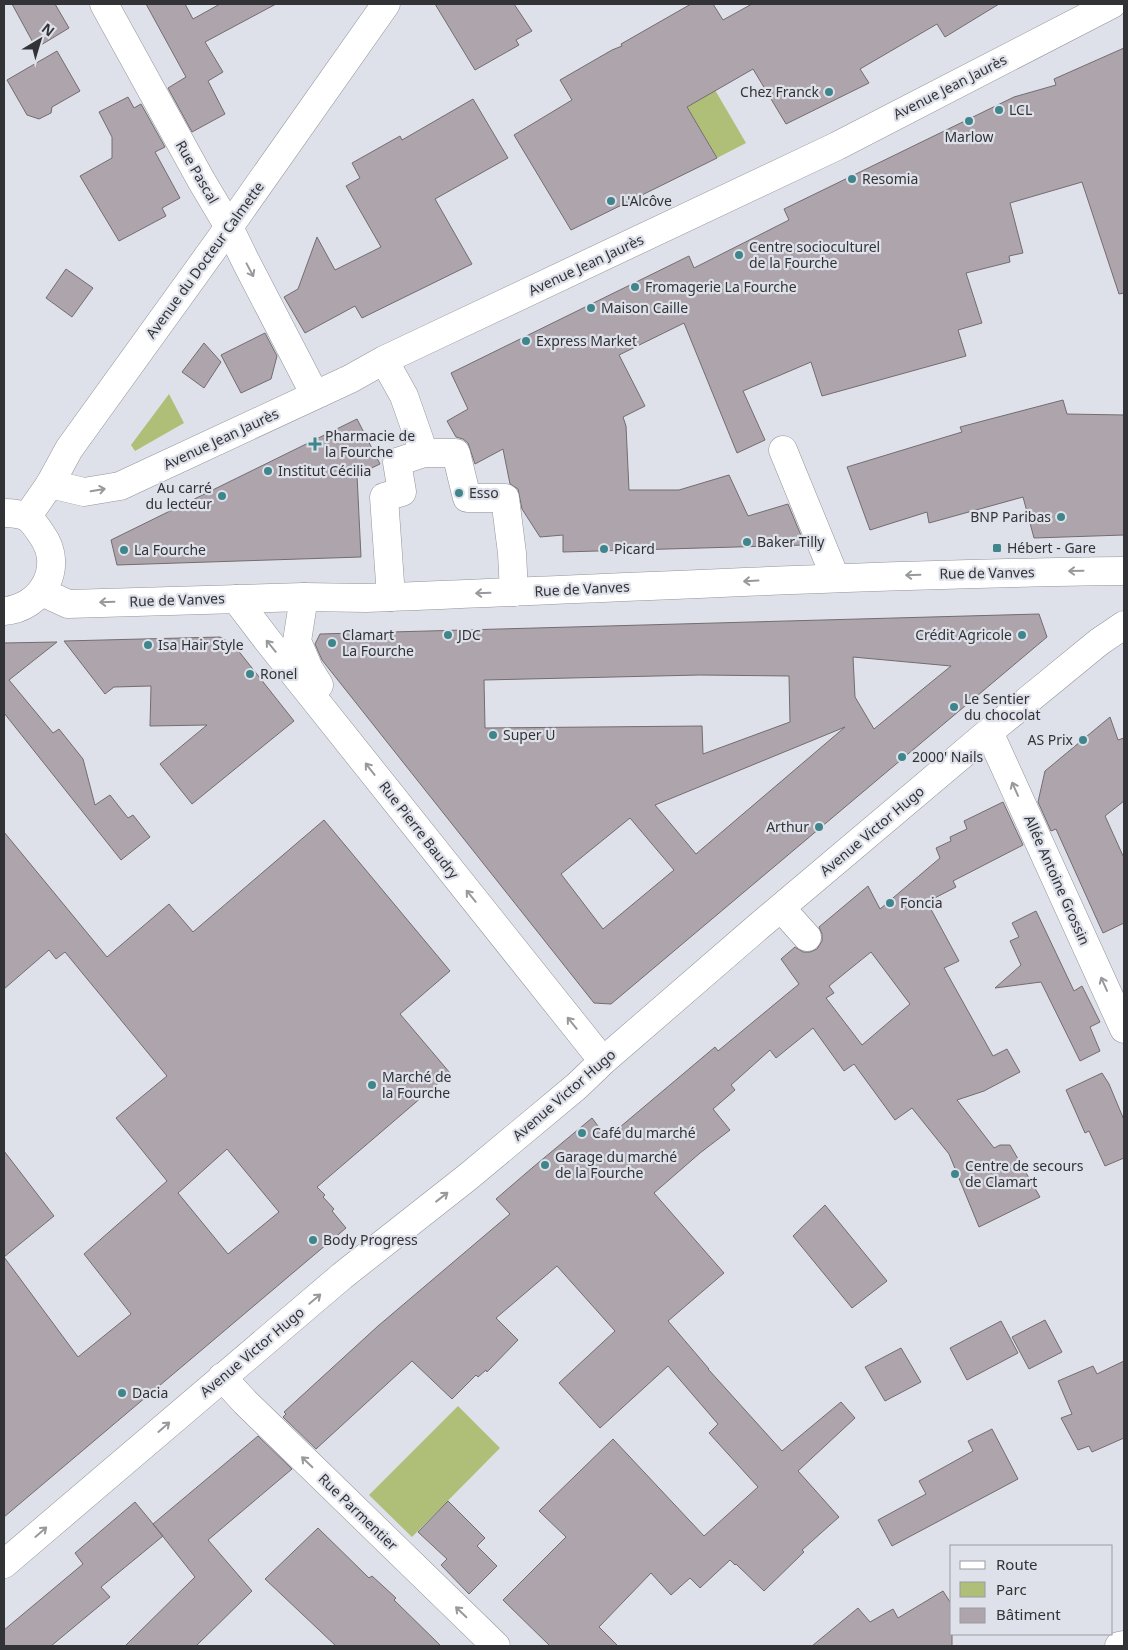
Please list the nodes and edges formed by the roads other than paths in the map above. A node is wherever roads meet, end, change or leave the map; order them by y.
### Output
1 (104, 4) edge
2 (386, 4) edge
3 (1112, 4) edge
4 (229, 226) junction
5 (384, 360) junction
6 (315, 395) junction
7 (784, 450) dead end
8 (424, 453) junction
9 (50, 484) junction
10 (15, 515) edge
11 (1124, 571) edge
12 (835, 577) junction
13 (42, 592) junction
14 (514, 592) junction
15 (391, 596) junction
16 (304, 597) junction
17 (236, 599) junction
18 (4, 611) edge
19 (1124, 625) edge
20 (324, 710) junction
21 (989, 732) junction
22 (781, 908) junction
23 (807, 937) dead end
24 (1124, 1029) edge
25 (603, 1061) junction
26 (222, 1377) junction
27 (4, 1564) edge
28 (1124, 1645) edge
29 (496, 1646) edge
30 (1119, 1646) edge

1 - 4 street, Rue Pascal
2 - 4 street, Avenue du Docteur Calmette
3 - 5 street, Avenue Jean Jaurès
4 -> 6 street, Rue Pascal
4 - 9 street, Avenue du Docteur Calmette
5 - 6 street, Avenue Jean Jaurès
5 - 8 street
9 -> 6 street, Avenue Jean Jaurès
7 - 12 street
8 - 14 street
8 - 15 street
9 - 10 street, Avenue du Docteur Calmette
10 - 13 street
11 -> 12 street, Rue de Vanves
12 -> 14 street, Rue de Vanves
17 -> 13 street, Rue de Vanves
13 - 18 street
14 -> 15 street, Rue de Vanves
15 - 16 street, Rue de Vanves
16 - 17 street, Rue de Vanves
16 - 20 street
20 -> 17 street, Rue Pierre Baudry
19 - 21 street, Avenue Victor Hugo
25 -> 20 street, Rue Pierre Baudry
21 - 22 street, Avenue Victor Hugo
24 -> 21 street, Allée Antoine Grossin
22 - 23 street
22 - 25 street, Avenue Victor Hugo
26 -> 25 street, Avenue Victor Hugo
27 -> 26 street, Avenue Victor Hugo
29 -> 26 street, Rue Parmentier
28 - 30 street

